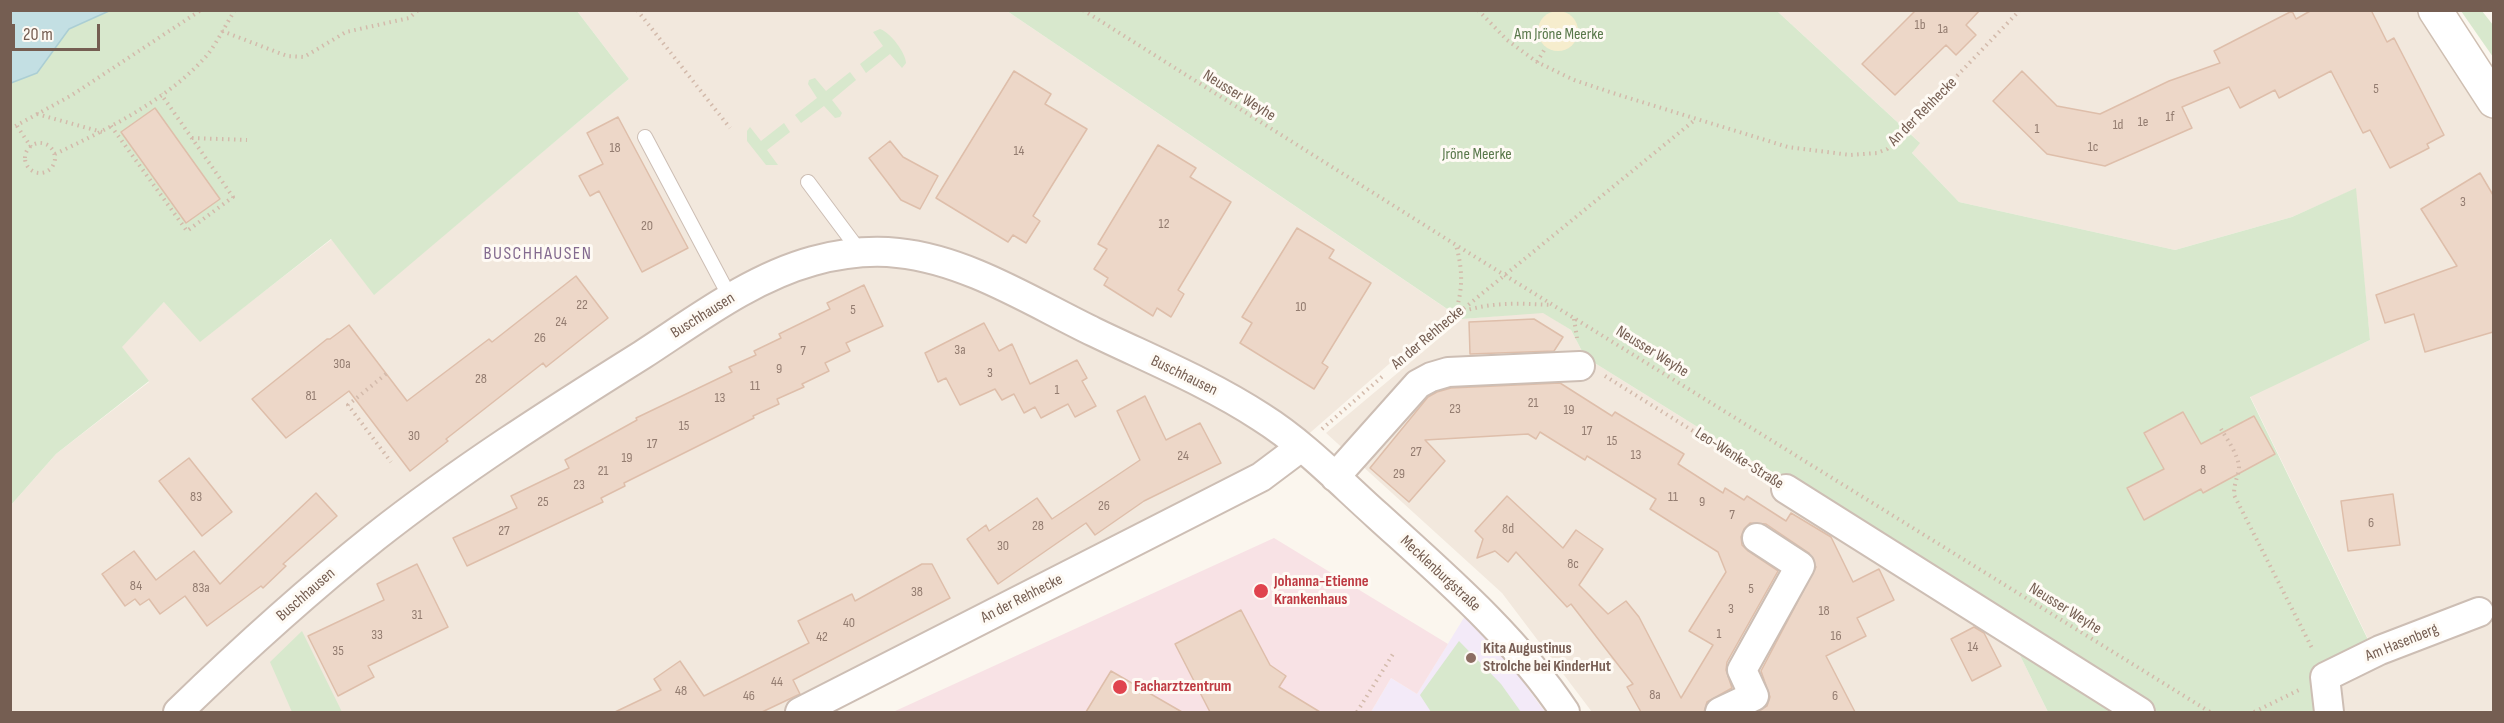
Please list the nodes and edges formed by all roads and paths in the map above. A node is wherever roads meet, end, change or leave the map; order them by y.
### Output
1 (201, 10) edge
2 (235, 10) edge
3 (418, 10) edge
4 (637, 10) edge
5 (1083, 10) edge
6 (1478, 10) edge
7 (2020, 10) edge
8 (2435, 10) edge
9 (222, 31) junction
10 (1546, 47) dead end
11 (1537, 62) junction
12 (160, 94) junction
13 (2493, 101) edge
14 (37, 114) junction
15 (1696, 119) junction
16 (17, 126) junction
17 (111, 126) junction
18 (730, 128) dead end
19 (10, 129) edge
20 (103, 132) junction
21 (645, 137) dead end
22 (191, 138) junction
23 (247, 140) dead end
24 (31, 147) junction
25 (55, 154) junction
26 (808, 182) dead end
27 (1456, 245) junction
28 (861, 253) junction
29 (1504, 275) junction
30 (731, 298) junction
31 (1553, 305) junction
32 (1454, 314) junction
33 (1405, 357) dead end
34 (1580, 366) joint
35 (1388, 372) dead end
36 (386, 374) dead end
37 (2222, 429) dead end
38 (1301, 447) junction
39 (391, 462) dead end
40 (1335, 477) junction
41 (1786, 489) joint
42 (1757, 538) dead end
43 (2479, 612) dead end
44 (1393, 654) dead end
45 (2325, 677) junction
46 (178, 712) edge
47 (800, 712) edge
48 (1357, 712) edge
49 (1565, 712) edge
50 (1720, 712) edge
51 (2140, 712) edge
52 (2210, 712) edge
53 (2254, 712) edge
54 (2329, 712) edge

1 - 14 path
2 - 9 path
3 - 9 path
4 - 18 path
5 - 27 path, Neusser Weyhe
6 - 11 path
7 - 15 path, An der Rehhecke
8 - 13 main road
9 - 12 path
10 - 11 path
11 - 15 path
12 - 17 path
12 - 22 path
14 - 16 path
14 - 20 path
15 - 29 path, An der Rehhecke
16 - 19 path
16 - 24 path
17 - 20 path
17 - 22 path
20 - 25 path
21 - 30 lane
22 - 23 path
24 - 25 path
24 - 25 path
26 - 28 lane
27 - 29 path, Neusser Weyhe
27 - 32 path
28 - 30 street, Buschhausen
28 - 38 street, Buschhausen
29 - 31 path, Neusser Weyhe
29 - 32 path, An der Rehhecke
30 - 46 street, Buschhausen
31 - 32 path
31 - 52 path, Neusser Weyhe
32 - 33 path, An der Rehhecke
34 - 40 street
34 - 41 path, Leo-Wenke-Straße
35 - 38 path, An der Rehhecke
36 - 39 path
37 - 45 path
38 - 40 street, Mecklenburgstraße
38 - 47 street, An der Rehhecke
40 - 49 street, Mecklenburgstraße
41 - 51 street, Leo-Wenke-Straße
42 - 50 street
43 - 45 street, Am Hasenberg
44 - 48 path
45 - 53 path
45 - 54 street

